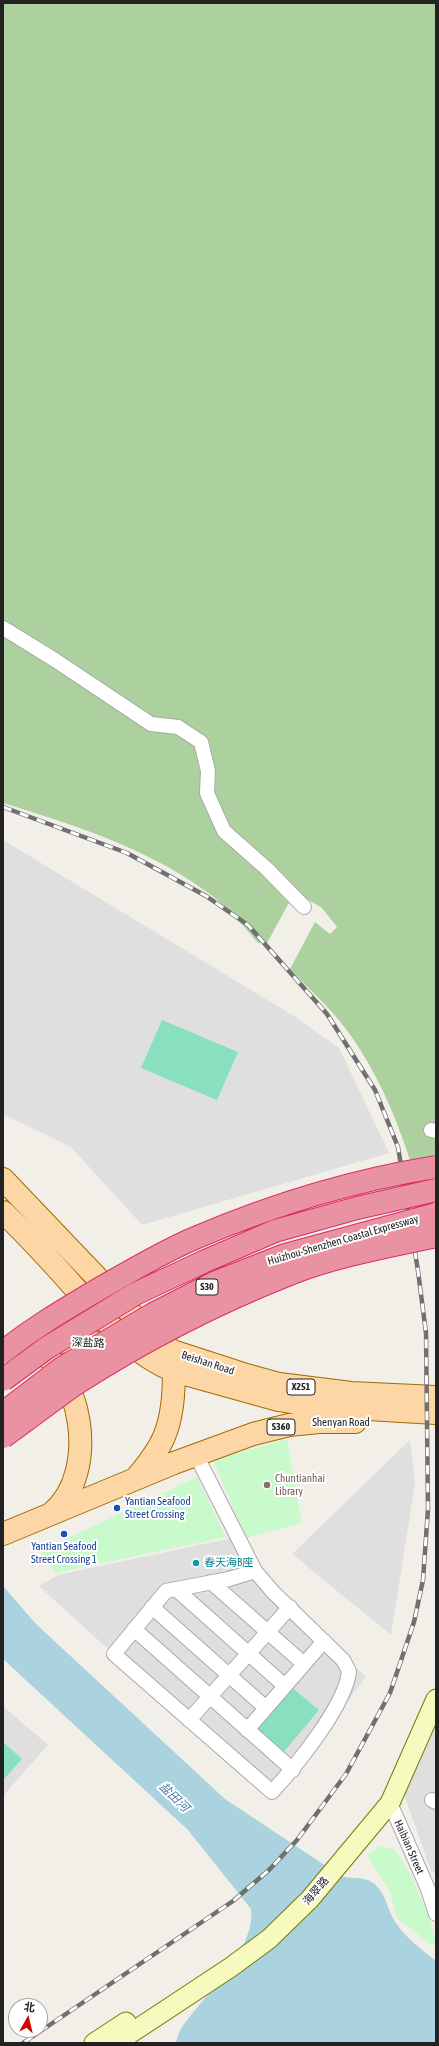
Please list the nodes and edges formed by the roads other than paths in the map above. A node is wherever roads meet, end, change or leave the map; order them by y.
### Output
1 (3, 628) edge
2 (304, 906) dead end
3 (436, 1167) edge
4 (3, 1179) edge
5 (436, 1190) edge
6 (3, 1212) edge
7 (436, 1214) edge
8 (436, 1236) edge
9 (13, 1341) edge
10 (130, 1344) junction
11 (3, 1352) edge
12 (173, 1361) junction
13 (3, 1380) edge
14 (436, 1400) edge
15 (376, 1409) junction
16 (3, 1414) edge
17 (319, 1422) junction
18 (436, 1426) edge
19 (3, 1437) edge
20 (196, 1455) junction
21 (135, 1480) junction
22 (49, 1515) junction
23 (3, 1534) edge
24 (255, 1570) junction
25 (211, 1582) junction
26 (176, 1589) junction
27 (290, 1607) junction
28 (152, 1608) junction
29 (134, 1629) junction
30 (267, 1633) junction
31 (324, 1641) junction
32 (248, 1654) junction
33 (304, 1664) junction
34 (230, 1675) junction
35 (285, 1686) junction
36 (211, 1697) junction
37 (436, 1699) edge
38 (266, 1708) junction
39 (189, 1720) junction
40 (247, 1730) junction
41 (293, 1770) junction
42 (390, 1803) junction
43 (432, 1890) edge
44 (436, 1914) edge
45 (132, 2025) junction
46 (94, 2043) edge
47 (116, 2043) edge

1 - 2 street
3 - 11 highway, bridge
4 - 12 main road, Beishan Road / X251
5 - 13 highway, S30, bridge
6 - 10 main road
7 - 16 highway, Huizhou-Shenzhen Coastal Expressway / S30, bridge
8 - 19 highway, bridge
9 - 10 main road, 深盐路
9 - 22 main road
10 - 12 main road, 深盐路
12 - 14 main road, Beishan Road / X251
12 - 15 main road, Beishan Road / X251
12 - 21 main road
14 - 15 main road, Beishan Road / X251
15 - 17 main road
17 - 18 main road, Shenyan Road / S360
17 - 20 main road, Shenyan Road / S360
20 - 21 main road, Shenyan Road / S360
20 - 24 street
21 - 22 main road, S360
22 - 23 main road, S360
24 - 25 street
24 - 27 street
25 - 26 street
25 - 30 street
26 - 28 street
26 - 32 street
27 - 30 street
27 - 31 street
28 - 29 street
28 - 34 street
29 - 36 street
29 - 39 street
30 - 32 street
30 - 33 street
31 - 33 street
31 - 41 street
32 - 34 street
32 - 35 street
33 - 35 street
34 - 36 street
34 - 38 street
35 - 38 street
36 - 39 street
36 - 40 street
37 - 42 street, 海翠路
38 - 40 street
39 - 41 street
40 - 41 street
42 - 43 street, Haibian Street
42 - 45 street, 海翠路
43 - 44 street, Haibian Street
45 - 46 street
45 - 47 street

